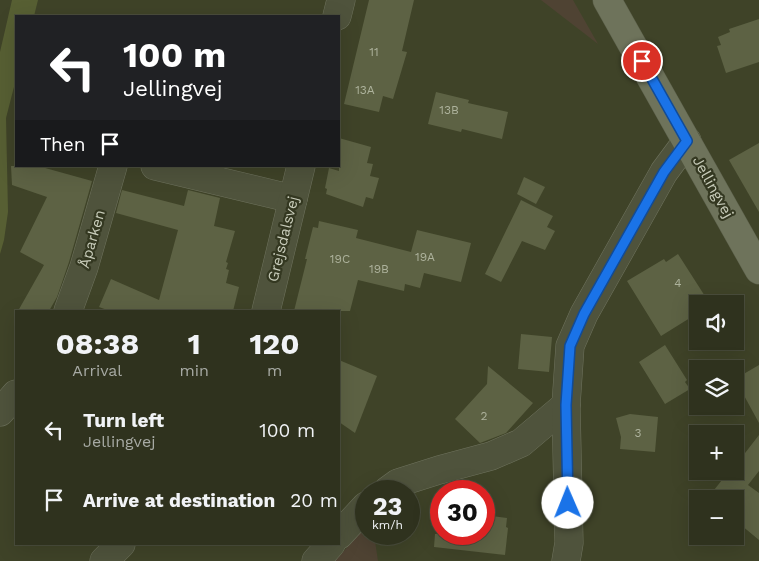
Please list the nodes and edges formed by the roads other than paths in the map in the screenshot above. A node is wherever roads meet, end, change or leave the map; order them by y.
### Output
1 (341, 0) edge
2 (607, 0) edge
3 (337, 15) edge
4 (687, 141) junction
5 (112, 167) edge
6 (159, 167) edge
7 (301, 167) edge
8 (293, 199) junction
9 (759, 270) edge
10 (68, 310) edge
11 (266, 310) edge
12 (15, 395) edge
13 (566, 405) junction
14 (0, 412) edge
15 (407, 480) edge
16 (355, 517) edge
17 (340, 534) edge
18 (120, 545) edge
19 (330, 545) edge
20 (104, 561) edge
21 (316, 561) edge
22 (566, 561) edge

1 - 3 street
2 - 4 main road, Jellingvej
4 - 9 main road, Jellingvej
4 - 13 street
5 - 10 street, Åparken
6 - 8 street
7 - 8 street, Grejsdalsvej
8 - 11 street, Grejsdalsvej
12 - 14 street
13 - 15 street
13 - 22 street
16 - 17 street
18 - 20 street
19 - 21 street

